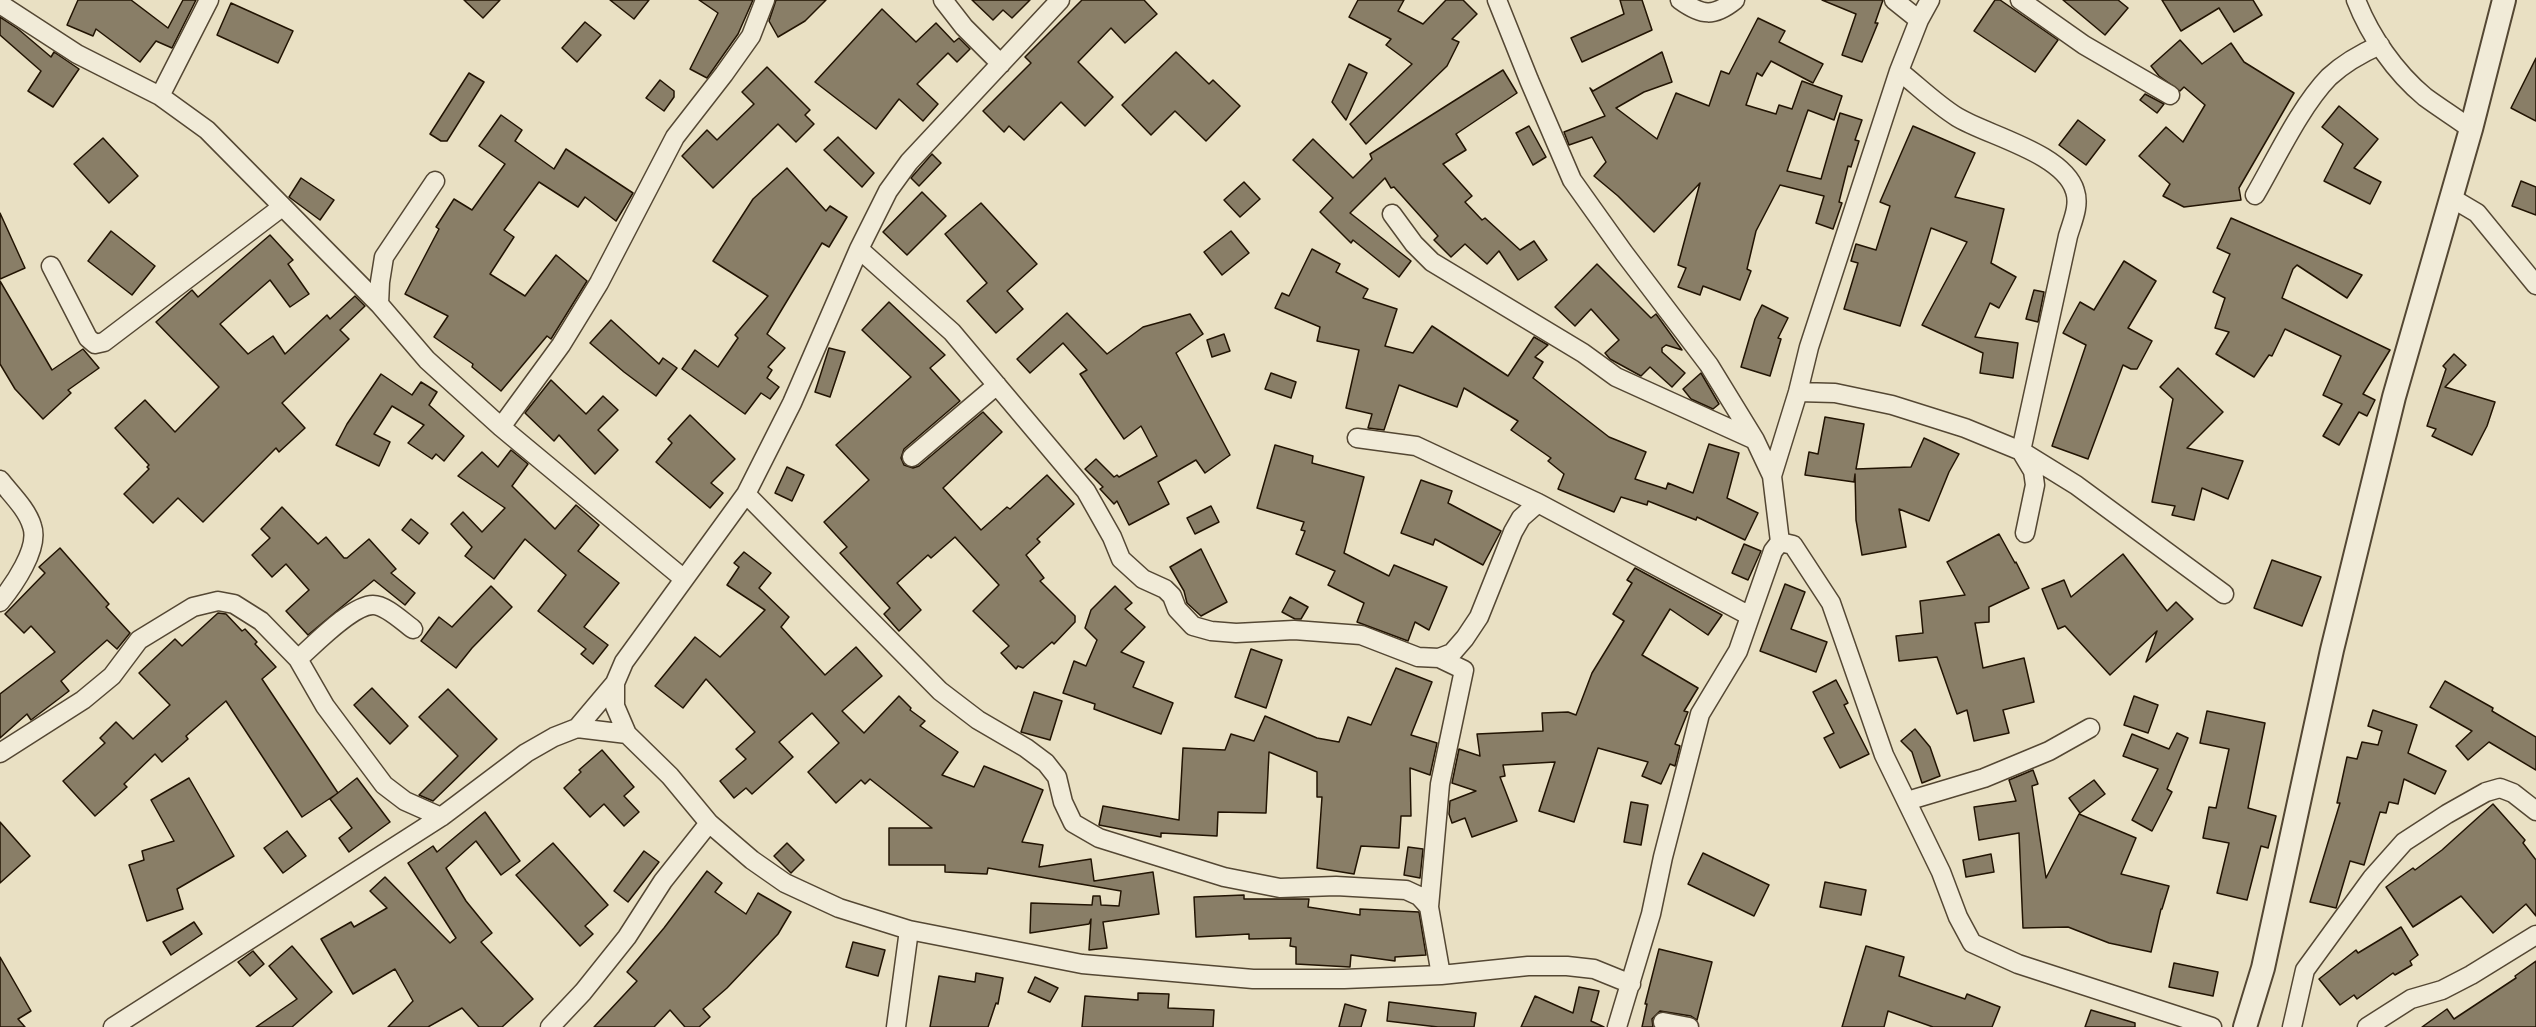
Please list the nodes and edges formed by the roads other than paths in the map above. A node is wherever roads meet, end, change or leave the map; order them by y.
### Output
1 (209, 0) edge
2 (765, 0) edge
3 (943, 0) edge
4 (1060, 0) edge
5 (1497, 0) edge
6 (1680, 0) edge
7 (1735, 0) edge
8 (1894, 0) edge
9 (1930, 0) edge
10 (2020, 0) edge
11 (2356, 0) edge
12 (2504, 0) edge
13 (0, 3) edge
14 (1919, 20) junction
15 (2380, 45) junction
16 (1001, 64) junction
17 (1899, 71) junction
18 (2170, 95) dead end
19 (160, 96) junction
20 (2471, 129) junction
21 (435, 181) dead end
22 (2254, 195) dead end
23 (2450, 197) junction
24 (282, 207) junction
25 (1392, 213) dead end
26 (859, 249) junction
27 (51, 266) dead end
28 (2536, 285) edge
29 (379, 304) junction
30 (997, 385) junction
31 (1798, 392) junction
32 (501, 427) junction
33 (1357, 438) dead end
34 (1755, 440) junction
35 (2020, 450) junction
36 (912, 457) dead end
37 (1772, 476) junction
38 (0, 480) edge
39 (746, 494) junction
40 (1538, 503) junction
41 (2025, 533) dead end
42 (1780, 542) junction
43 (684, 579) junction
44 (2224, 594) dead end
45 (0, 602) edge
46 (1750, 616) junction
47 (413, 629) dead end
48 (1439, 658) junction
49 (298, 659) junction
50 (615, 683) junction
51 (577, 728) junction
52 (2090, 728) dead end
53 (627, 734) junction
54 (0, 753) edge
55 (1907, 801) junction
56 (2536, 811) edge
57 (441, 817) junction
58 (709, 823) junction
59 (1429, 908) junction
60 (909, 930) junction
61 (2536, 934) edge
62 (1441, 975) junction
63 (1631, 984) junction
64 (1663, 1022) dead end
65 (115, 1026) edge
66 (550, 1027) edge
67 (896, 1027) edge
68 (1617, 1027) edge
69 (1689, 1027) edge
70 (2212, 1027) edge
71 (2245, 1027) edge
72 (2292, 1027) edge
73 (2367, 1027) edge

1 - 19 street
2 - 32 street
3 - 16 street
4 - 16 street
5 - 34 street
6 - 7 street
8 - 14 street
9 - 14 street
10 - 18 street
11 - 15 street
12 - 20 street
13 - 19 street
14 - 17 street
15 - 20 street
15 - 22 street
16 - 26 street
17 - 31 street
17 - 35 street
19 - 24 street
20 - 23 street
21 - 29 street
23 - 28 street
23 - 71 street
24 - 27 street
24 - 29 street
25 - 34 street
26 - 30 street
26 - 39 street
29 - 32 street
30 - 36 street
30 - 48 street
31 - 35 street
31 - 37 street
32 - 43 street
33 - 40 street
34 - 37 street
35 - 41 street
35 - 44 street
37 - 42 street
38 - 45 street
39 - 43 street
39 - 59 street
40 - 46 street
40 - 48 street
42 - 46 street
42 - 55 street
43 - 50 street
46 - 63 street
47 - 49 street
48 - 59 street
49 - 54 street
49 - 57 street
50 - 51 street
50 - 53 street
51 - 53 street
51 - 57 street
52 - 55 street
53 - 58 street
55 - 70 street
56 - 72 street
57 - 65 street
58 - 60 street
58 - 66 street
59 - 62 street
60 - 62 street
60 - 67 street
61 - 73 street
62 - 63 street
63 - 68 street
64 - 69 street

